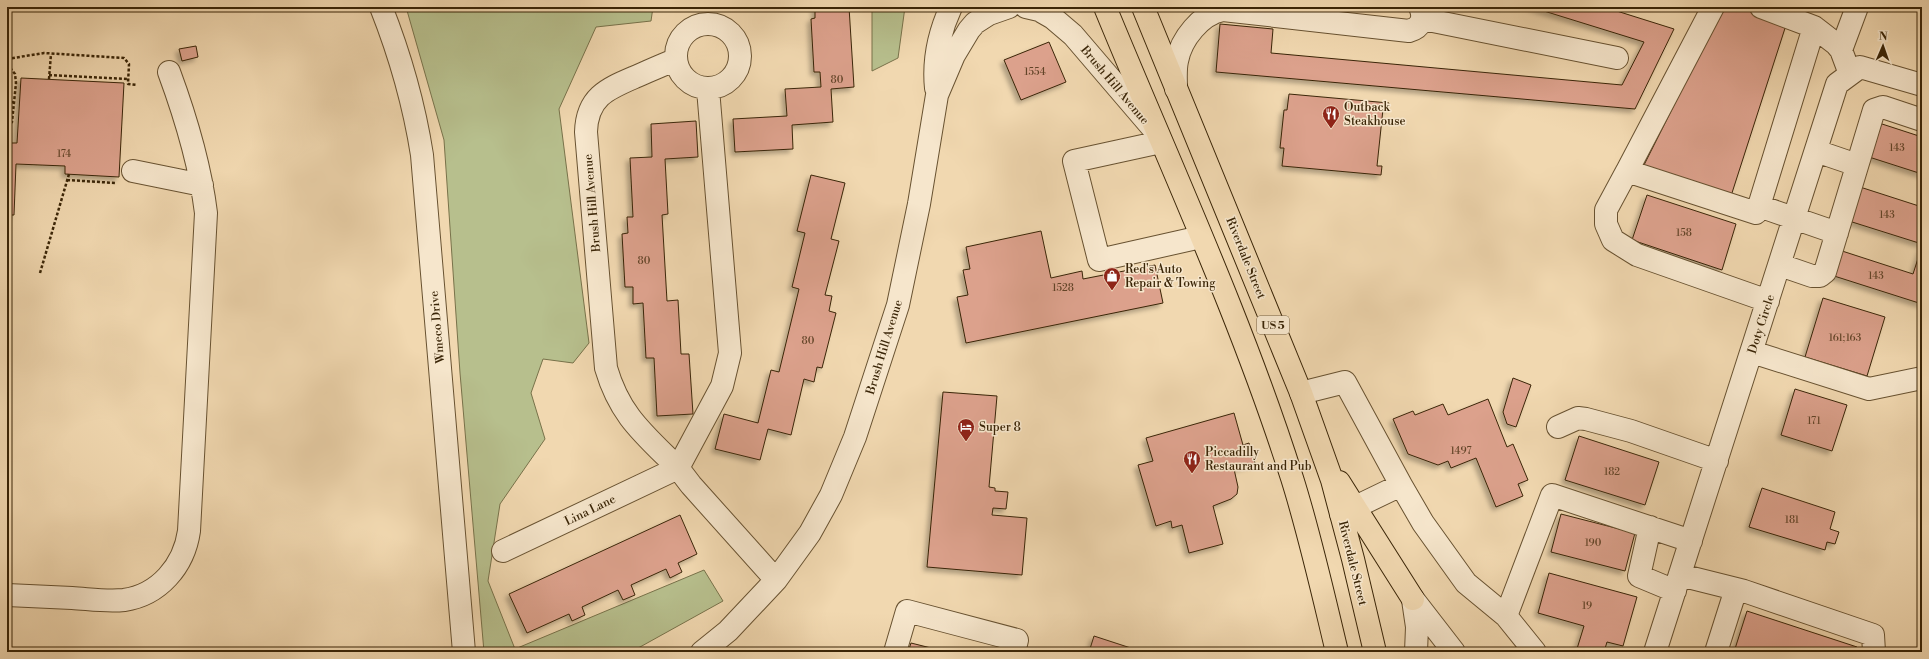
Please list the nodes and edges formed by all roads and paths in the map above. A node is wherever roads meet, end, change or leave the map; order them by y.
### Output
1 (381, 7) edge
2 (951, 7) edge
3 (1009, 7) edge
4 (1026, 7) edge
5 (1050, 7) edge
6 (1105, 7) edge
7 (1143, 7) edge
8 (1713, 7) edge
9 (1761, 7) edge
10 (1857, 7) edge
11 (1422, 13) edge
12 (705, 15) edge
13 (1814, 27) junction
14 (1073, 35) junction
15 (1840, 50) junction
16 (51, 54) junction
17 (1617, 58) dead end
18 (7, 59) edge
19 (675, 60) junction
20 (7, 64) edge
21 (169, 72) dead end
22 (1850, 74) junction
23 (49, 75) junction
24 (49, 79) dead end
25 (129, 79) junction
26 (137, 85) dead end
27 (1922, 85) edge
28 (708, 89) junction
29 (1176, 89) junction
30 (937, 95) junction
31 (14, 102) junction
32 (7, 103) edge
33 (1922, 120) edge
34 (7, 128) edge
35 (1159, 138) junction
36 (1816, 151) junction
37 (1857, 165) junction
38 (1627, 171) junction
39 (69, 174) dead end
40 (126, 177) joint
41 (67, 180) junction
42 (202, 185) junction
43 (1758, 206) junction
44 (1795, 219) junction
45 (1837, 233) junction
46 (1201, 237) junction
47 (1780, 265) junction
48 (40, 273) dead end
49 (1768, 301) junction
50 (1752, 352) junction
51 (1922, 378) edge
52 (1301, 393) junction
53 (1558, 427) dead end
54 (1717, 461) junction
55 (678, 468) junction
56 (1401, 485) junction
57 (1348, 510) junction
58 (1650, 527) junction
59 (1691, 541) junction
60 (503, 552) dead end
61 (776, 580) junction
62 (1677, 583) junction
63 (1736, 589) junction
64 (7, 595) edge
65 (1413, 599) junction
66 (1506, 616) junction
67 (1329, 620) junction
68 (464, 652) edge
69 (702, 652) edge
70 (895, 652) edge
71 (1014, 652) edge
72 (1337, 652) edge
73 (1348, 652) edge
74 (1375, 652) edge
75 (1416, 652) edge
76 (1454, 652) edge
77 (1535, 652) edge
78 (1655, 652) edge
79 (1716, 652) edge
80 (1874, 652) edge

1 - 68 street, Wmeco Drive
2 - 30 street, Brush Hill Avenue
3 - 30 street, Brush Hill Avenue
4 - 14 street, Brush Hill Avenue
5 - 14 street, Brush Hill Avenue
6 - 35 main road, US 5
7 - 29 main road, Riverdale Street / US 5
8 - 38 street
9 - 13 street
10 - 15 street
11 - 17 street
11 - 29 street
12 - 19 street
12 - 28 street
13 - 15 street
13 - 43 street
14 - 35 street, Brush Hill Avenue
15 - 22 street
16 - 18 path
16 - 23 path
16 - 25 path
19 - 28 street
19 - 55 street, Brush Hill Avenue
20 - 31 path
21 - 42 street
22 - 27 street, Doty Circle
22 - 36 street, Doty Circle
23 - 24 path
23 - 25 path
25 - 26 path
28 - 55 street
29 - 52 main road, Riverdale Street / US 5
30 - 61 street, Brush Hill Avenue
31 - 32 path
31 - 34 path
33 - 37 street
35 - 46 main road, US 5
35 - 46 street
36 - 37 street
36 - 44 street, Doty Circle
37 - 45 street
38 - 43 street
38 - 49 street
39 - 41 path
40 - 41 path
40 - 42 street
41 - 48 path
42 - 64 street
43 - 44 street
44 - 45 street
44 - 47 street, Doty Circle
45 - 47 street
46 - 67 main road, US 5
47 - 49 street, Doty Circle
49 - 50 street, Doty Circle
50 - 51 street
50 - 54 street, Doty Circle
52 - 56 street
52 - 57 main road, Riverdale Street / US 5
53 - 54 street
54 - 59 street, Doty Circle
55 - 60 street, Lina Lane
55 - 61 street, Brush Hill Avenue
56 - 57 street
56 - 66 street
57 - 65 main road, Riverdale Street
57 - 74 main road, Riverdale Street
58 - 59 street
58 - 62 street
58 - 66 street
59 - 62 street, Doty Circle
61 - 69 street, Brush Hill Avenue
62 - 63 street
62 - 78 street, Doty Circle
63 - 79 street
63 - 80 street
65 - 75 street
65 - 76 street
66 - 77 street
67 - 72 main road, US 5
67 - 73 street
70 - 71 street

